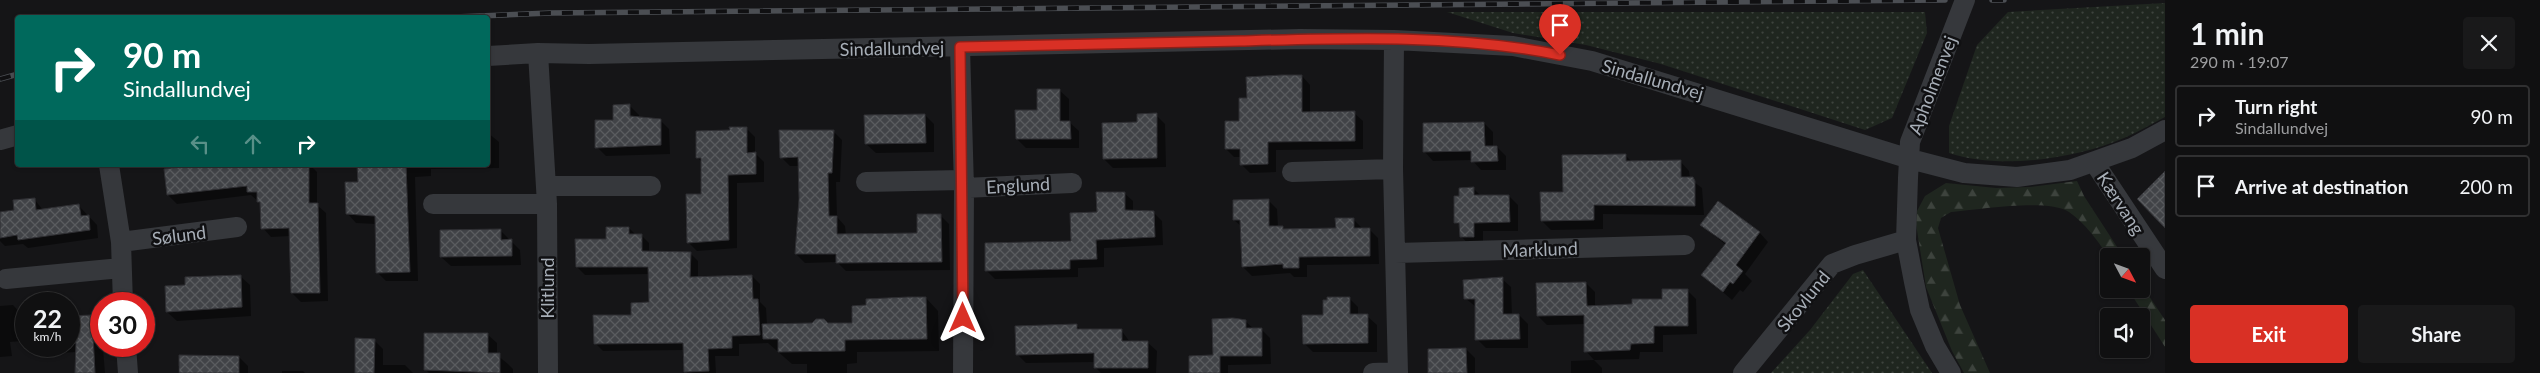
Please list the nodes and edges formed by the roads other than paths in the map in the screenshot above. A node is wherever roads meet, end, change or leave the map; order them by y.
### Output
1 (1965, 0) edge
2 (1394, 40) junction
3 (960, 47) junction
4 (538, 53) junction
5 (490, 56) edge
6 (2165, 130) edge
7 (15, 137) edge
8 (0, 140) edge
9 (1910, 160) junction
10 (2094, 162) junction
11 (109, 167) edge
12 (1393, 169) junction
13 (1292, 172) dead end
14 (866, 182) dead end
15 (1072, 183) dead end
16 (963, 184) junction
17 (651, 186) dead end
18 (546, 195) junction
19 (433, 204) dead end
20 (237, 227) dead end
21 (1906, 240) junction
22 (120, 242) junction
23 (1685, 245) dead end
24 (1396, 253) junction
25 (121, 268) junction
26 (2165, 269) edge
27 (6, 279) dead end
28 (123, 292) edge
29 (127, 357) edge
30 (128, 373) edge
31 (548, 373) edge
32 (963, 373) edge
33 (1373, 373) edge
34 (1398, 373) edge
35 (1743, 373) edge
36 (1951, 373) edge

1 - 9 street, Apholmenvej
2 - 3 street, Sindallundvej
2 - 9 street, Sindallundvej
2 - 12 street
3 - 4 street, Sindallundvej
3 - 16 street, Englund
4 - 5 street, Sindallundvej
4 - 18 street, Klitlund
6 - 10 street, Sindallundvej
7 - 8 street
9 - 10 street, Sindallundvej
9 - 21 street, Apholmenvej
10 - 26 street, Kærvang
11 - 22 street
12 - 13 street
12 - 24 street
14 - 16 street, Englund
15 - 16 street, Englund
16 - 32 street, Englund
17 - 18 street
18 - 19 street
18 - 31 street, Klitlund
20 - 22 street, Sølund
21 - 35 street, Skovlund
21 - 36 street, Apholmenvej
22 - 25 street
23 - 24 street, Marklund
24 - 34 street
25 - 27 street
25 - 28 street
29 - 30 street
33 - 34 street

